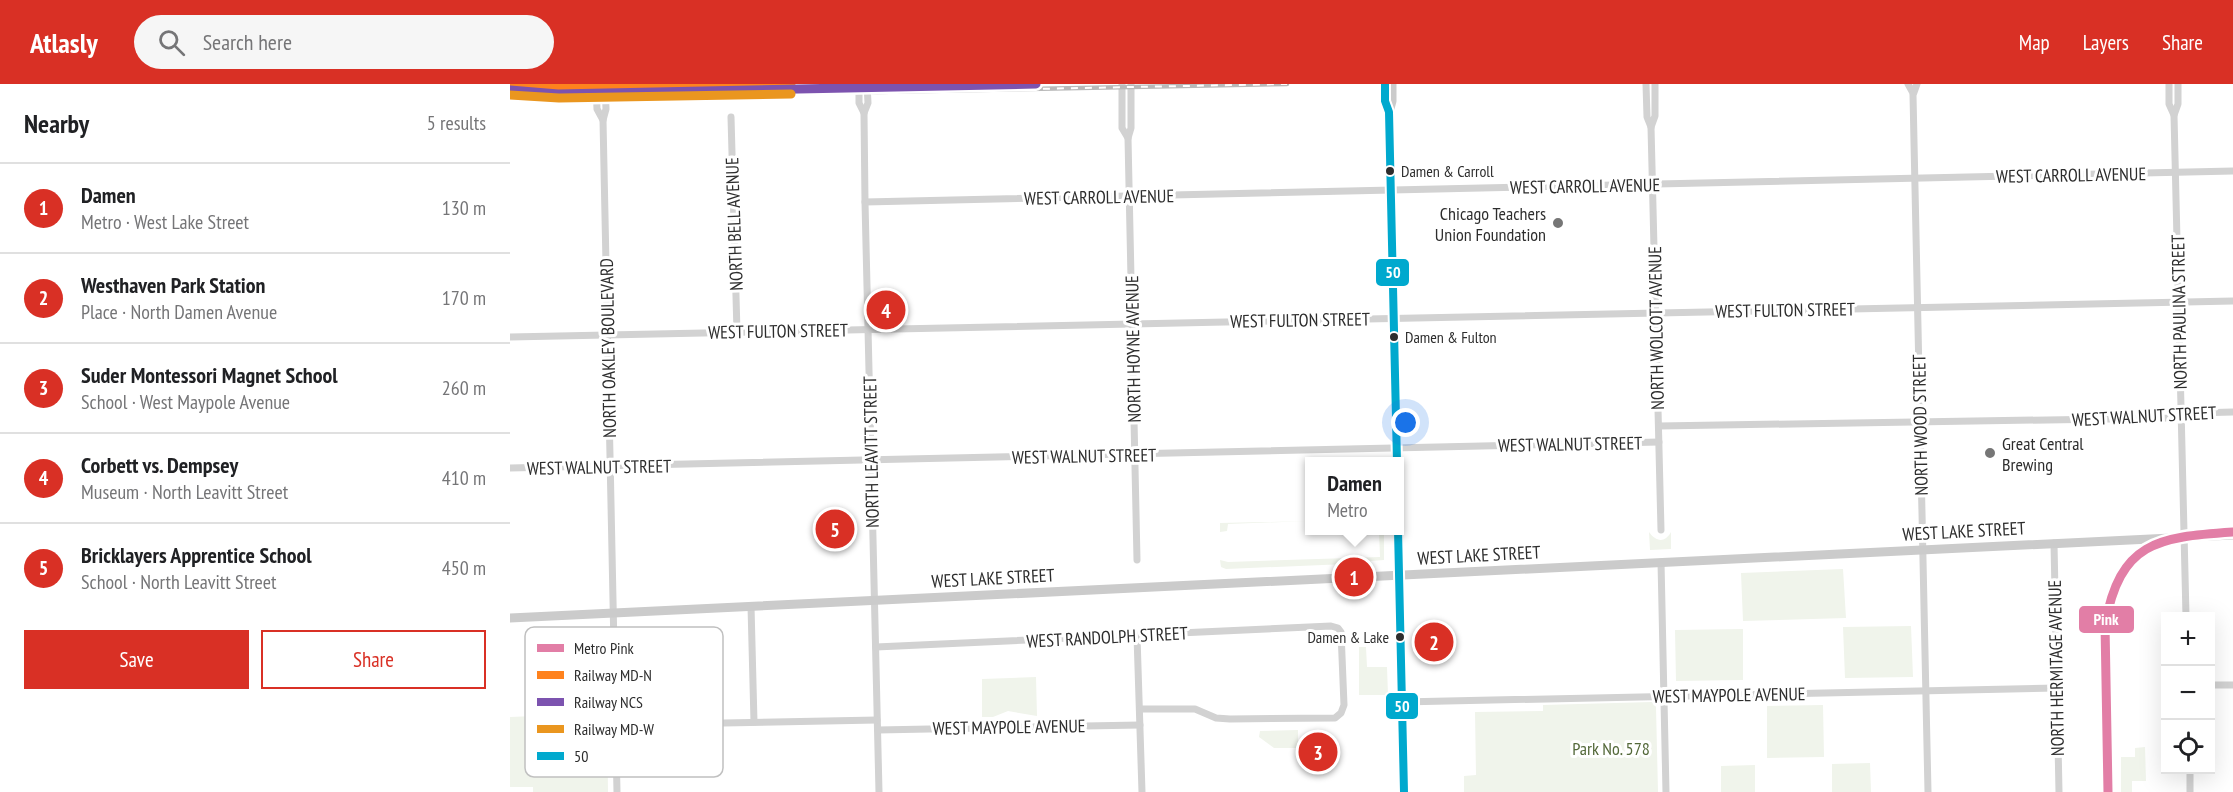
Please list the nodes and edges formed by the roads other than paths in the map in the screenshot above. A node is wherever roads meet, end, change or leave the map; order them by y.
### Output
1 (596, 84) edge
2 (605, 84) edge
3 (859, 84) edge
4 (867, 84) edge
5 (1122, 84) edge
6 (1131, 84) edge
7 (1385, 84) edge
8 (1392, 84) edge
9 (1646, 84) edge
10 (1654, 84) edge
11 (1908, 84) edge
12 (1917, 84) edge
13 (2169, 84) edge
14 (2178, 84) edge
15 (1913, 93) junction
16 (864, 112) junction
17 (1389, 112) junction
18 (2175, 115) junction
19 (731, 117) dead end
20 (603, 120) junction
21 (1651, 127) junction
22 (1128, 138) junction
23 (2233, 171) edge
24 (2176, 173) junction
25 (1915, 178) junction
26 (1652, 184) junction
27 (1390, 190) junction
28 (1130, 196) junction
29 (865, 202) junction
30 (2233, 301) edge
31 (2179, 302) junction
32 (1917, 307) junction
33 (1656, 313) junction
34 (1394, 318) junction
35 (1132, 324) junction
36 (868, 329) junction
37 (737, 332) junction
38 (608, 335) junction
39 (510, 337) edge
40 (2233, 412) edge
41 (2182, 416) junction
42 (1920, 423) junction
43 (1659, 426) junction
44 (1659, 442) junction
45 (1396, 448) junction
46 (1135, 454) junction
47 (1397, 457) edge
48 (871, 461) junction
49 (611, 467) junction
50 (510, 468) edge
51 (1661, 530) dead end
52 (1398, 535) edge
53 (2233, 535) edge
54 (2185, 537) junction
55 (2054, 543) junction
56 (1923, 549) junction
57 (1137, 560) dead end
58 (1661, 562) junction
59 (1399, 575) junction
60 (874, 600) junction
61 (751, 606) junction
62 (2186, 612) edge
63 (614, 613) junction
64 (510, 618) edge
65 (614, 627) edge
66 (1137, 636) junction
67 (876, 647) junction
68 (2215, 685) edge
69 (2233, 685) edge
70 (2057, 688) junction
71 (1926, 691) junction
72 (1664, 696) junction
73 (1401, 702) junction
74 (1140, 709) junction
75 (878, 720) junction
76 (754, 722) junction
77 (723, 723) edge
78 (1140, 725) junction
79 (878, 730) junction
80 (2190, 774) edge
81 (617, 777) edge
82 (617, 792) edge
83 (879, 792) edge
84 (1142, 792) edge
85 (1404, 792) edge
86 (1665, 792) edge
87 (1928, 792) edge
88 (2059, 792) edge
89 (2190, 792) edge

1 - 20 street, NORTH OAKLEY BOULEVARD
2 - 20 street, NORTH OAKLEY BOULEVARD
3 - 16 street, NORTH LEAVITT STREET
4 - 16 street, NORTH LEAVITT STREET
5 - 22 street, NORTH HOYNE AVENUE
6 - 22 street, NORTH HOYNE AVENUE
7 - 17 main road
8 - 17 main road
9 - 21 street, NORTH WOLCOTT AVENUE
10 - 21 street, NORTH WOLCOTT AVENUE
11 - 15 street, NORTH WOOD STREET
12 - 15 street, NORTH WOOD STREET
13 - 18 street, NORTH PAULINA STREET
14 - 18 street, NORTH PAULINA STREET
15 - 25 street, NORTH WOOD STREET
16 - 29 street, NORTH LEAVITT STREET
17 - 27 main road
18 - 24 street, NORTH PAULINA STREET
19 - 37 street, NORTH BELL AVENUE
20 - 38 street, NORTH OAKLEY BOULEVARD
21 - 26 street, NORTH WOLCOTT AVENUE
22 - 28 street, NORTH HOYNE AVENUE
23 - 24 street, WEST CARROLL AVENUE
24 - 25 street, WEST CARROLL AVENUE
24 - 31 street, NORTH PAULINA STREET
25 - 26 street, WEST CARROLL AVENUE
25 - 32 street, NORTH WOOD STREET
26 - 27 street, WEST CARROLL AVENUE
26 - 33 street, NORTH WOLCOTT AVENUE
27 - 28 street, WEST CARROLL AVENUE
27 - 34 main road
28 - 29 street, WEST CARROLL AVENUE
28 - 35 street, NORTH HOYNE AVENUE
29 - 36 street, NORTH LEAVITT STREET
30 - 31 street, WEST FULTON STREET
31 - 32 street, WEST FULTON STREET
31 - 41 street, NORTH PAULINA STREET
32 - 33 street, WEST FULTON STREET
32 - 42 street, NORTH WOOD STREET
33 - 34 street, WEST FULTON STREET
33 - 43 street, NORTH WOLCOTT AVENUE
34 - 35 street, WEST FULTON STREET
34 - 45 main road
35 - 36 street, WEST FULTON STREET
35 - 46 street, NORTH HOYNE AVENUE
36 - 37 street, WEST FULTON STREET
36 - 48 street, NORTH LEAVITT STREET
37 - 38 street, WEST FULTON STREET
38 - 39 street, WEST FULTON STREET
38 - 49 street, NORTH OAKLEY BOULEVARD
40 - 41 street, WEST WALNUT STREET
41 - 42 street, WEST WALNUT STREET
41 - 54 street, NORTH PAULINA STREET
42 - 43 street, WEST WALNUT STREET
42 - 56 street, NORTH WOOD STREET
43 - 44 street, NORTH WOLCOTT AVENUE
44 - 45 street, WEST WALNUT STREET
44 - 51 street, NORTH WOLCOTT AVENUE
45 - 46 street, WEST WALNUT STREET
45 - 47 main road
46 - 48 street, WEST WALNUT STREET
46 - 57 street, NORTH HOYNE AVENUE
48 - 49 street, WEST WALNUT STREET
48 - 60 street, NORTH LEAVITT STREET
49 - 50 street, WEST WALNUT STREET
49 - 63 street, NORTH OAKLEY BOULEVARD
52 - 59 main road
53 - 54 main road, WEST LAKE STREET
54 - 55 main road, WEST LAKE STREET
54 - 62 street, NORTH PAULINA STREET
55 - 56 main road, WEST LAKE STREET
55 - 70 street, NORTH HERMITAGE AVENUE
56 - 58 main road, WEST LAKE STREET
56 - 71 street, NORTH WOOD STREET
58 - 59 main road, WEST LAKE STREET
58 - 72 street
59 - 60 main road, WEST LAKE STREET
59 - 73 main road
60 - 61 main road, WEST LAKE STREET
60 - 67 street, NORTH LEAVITT STREET
61 - 63 main road, WEST LAKE STREET
61 - 76 street
63 - 64 main road, WEST LAKE STREET
63 - 65 street, NORTH OAKLEY BOULEVARD
66 - 67 street, WEST RANDOLPH STREET
66 - 74 street
66 - 74 street, WEST RANDOLPH STREET
67 - 75 street, NORTH LEAVITT STREET
68 - 69 street
70 - 71 street, WEST MAYPOLE AVENUE
70 - 88 street, NORTH HERMITAGE AVENUE
71 - 72 street, WEST MAYPOLE AVENUE
71 - 87 street, NORTH WOOD STREET
72 - 73 street, WEST MAYPOLE AVENUE
72 - 86 street
73 - 85 main road
74 - 78 street
75 - 76 street
75 - 79 street, NORTH LEAVITT STREET
76 - 77 street
78 - 79 street, WEST MAYPOLE AVENUE
78 - 84 street
79 - 83 street, NORTH LEAVITT STREET
80 - 89 street
81 - 82 street, NORTH OAKLEY BOULEVARD

